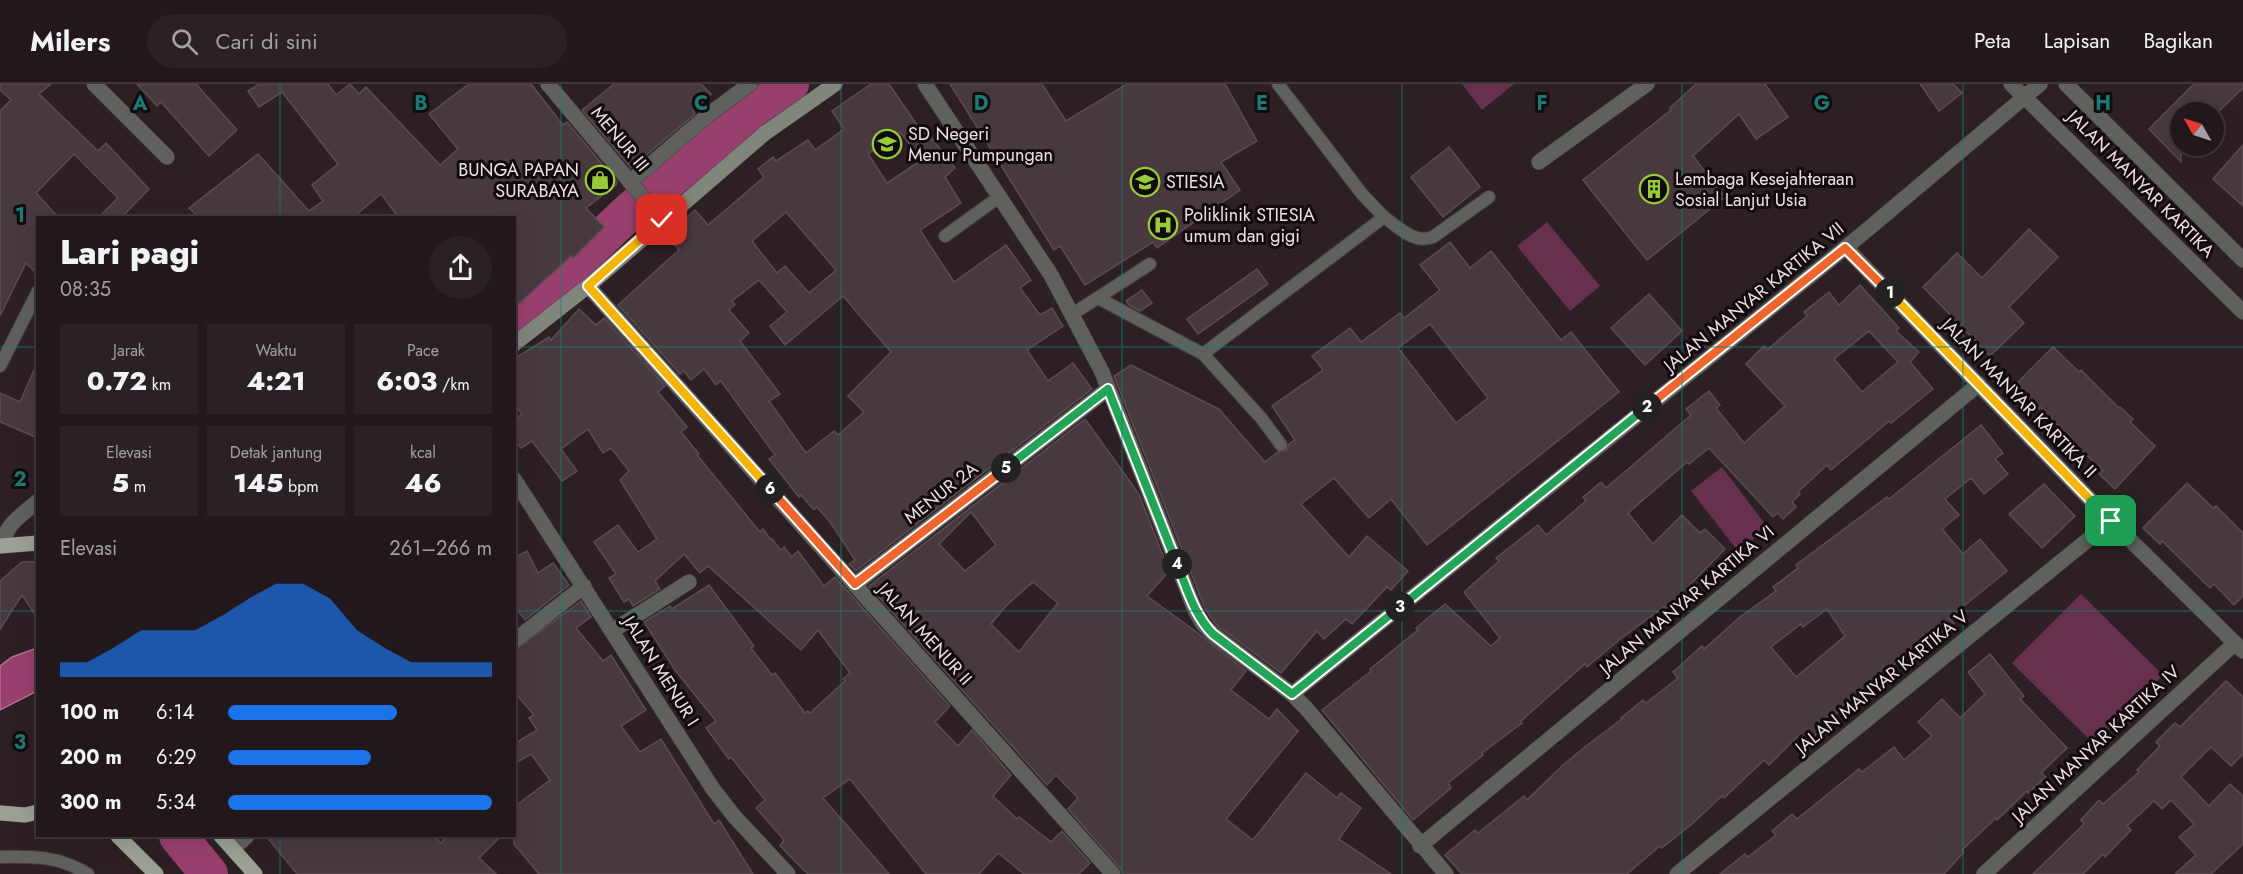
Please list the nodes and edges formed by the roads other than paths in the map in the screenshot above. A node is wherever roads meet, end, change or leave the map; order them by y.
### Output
1 (94, 84) edge
2 (548, 84) edge
3 (750, 84) edge
4 (836, 84) edge
5 (925, 84) edge
6 (1278, 84) edge
7 (1647, 84) edge
8 (2011, 84) edge
9 (2040, 84) edge
10 (2066, 84) edge
11 (2026, 98) junction
12 (166, 157) dead end
13 (1539, 162) dead end
14 (632, 185) junction
15 (999, 197) junction
16 (1490, 197) dead end
17 (1384, 217) junction
18 (662, 220) junction
19 (945, 236) dead end
20 (1845, 248) junction
21 (2243, 260) edge
22 (1150, 264) dead end
23 (588, 286) junction
24 (36, 295) edge
25 (1098, 298) junction
26 (2243, 312) edge
27 (1071, 315) junction
28 (516, 342) edge
29 (1203, 354) junction
30 (0, 366) edge
31 (1979, 384) junction
32 (1108, 389) junction
33 (1281, 445) dead end
34 (516, 482) edge
35 (36, 503) edge
36 (2111, 521) junction
37 (36, 543) edge
38 (2, 546) edge
39 (688, 582) dead end
40 (855, 584) junction
41 (584, 586) junction
42 (612, 631) junction
43 (516, 639) edge
44 (2239, 647) edge
45 (1292, 694) junction
46 (36, 812) edge
47 (0, 813) edge
48 (119, 837) edge
49 (222, 837) edge
50 (246, 837) edge
51 (1420, 846) junction
52 (233, 849) junction
53 (0, 857) edge
54 (88, 874) edge
55 (156, 874) edge
56 (255, 874) edge
57 (788, 874) edge
58 (1113, 874) edge
59 (1446, 874) edge
60 (1677, 874) edge
61 (1984, 874) edge

1 - 12 street
2 - 14 street, MENUR III
3 - 14 street
4 - 18 street
5 - 15 street
6 - 17 lane
7 - 13 street
8 - 11 street, JALAN MANYAR KARTIKA
9 - 11 street, JALAN MANYAR KARTIKA VII
10 - 21 street, JALAN MANYAR KARTIKA
11 - 20 street, JALAN MANYAR KARTIKA VII
11 - 26 street, JALAN MANYAR KARTIKA
14 - 18 street, MENUR III
15 - 19 lane
15 - 27 street
16 - 17 lane
17 - 29 lane
18 - 23 street
20 - 31 street, JALAN MANYAR KARTIKA II
20 - 45 street, JALAN MANYAR KARTIKA VII
22 - 25 lane
23 - 28 street
23 - 40 street, JALAN MENUR II
24 - 30 lane
25 - 27 lane
25 - 29 lane
27 - 32 street
29 - 33 lane
31 - 36 street, JALAN MANYAR KARTIKA II
31 - 51 street, JALAN MANYAR KARTIKA VI
32 - 40 street, MENUR 2A
32 - 45 street
34 - 41 street, JALAN MENUR I
35 - 38 street
36 - 44 street, JALAN MANYAR KARTIKA II
36 - 60 street, JALAN MANYAR KARTIKA V
37 - 38 main road
39 - 42 street
40 - 58 street, JALAN MENUR II
41 - 42 street, JALAN MENUR I
41 - 43 street
42 - 57 street, JALAN MENUR I
44 - 61 street, JALAN MANYAR KARTIKA IV
45 - 51 street
46 - 47 main road
48 - 55 main road
49 - 52 main road
50 - 52 street
51 - 59 street
52 - 56 main road
53 - 54 lane

